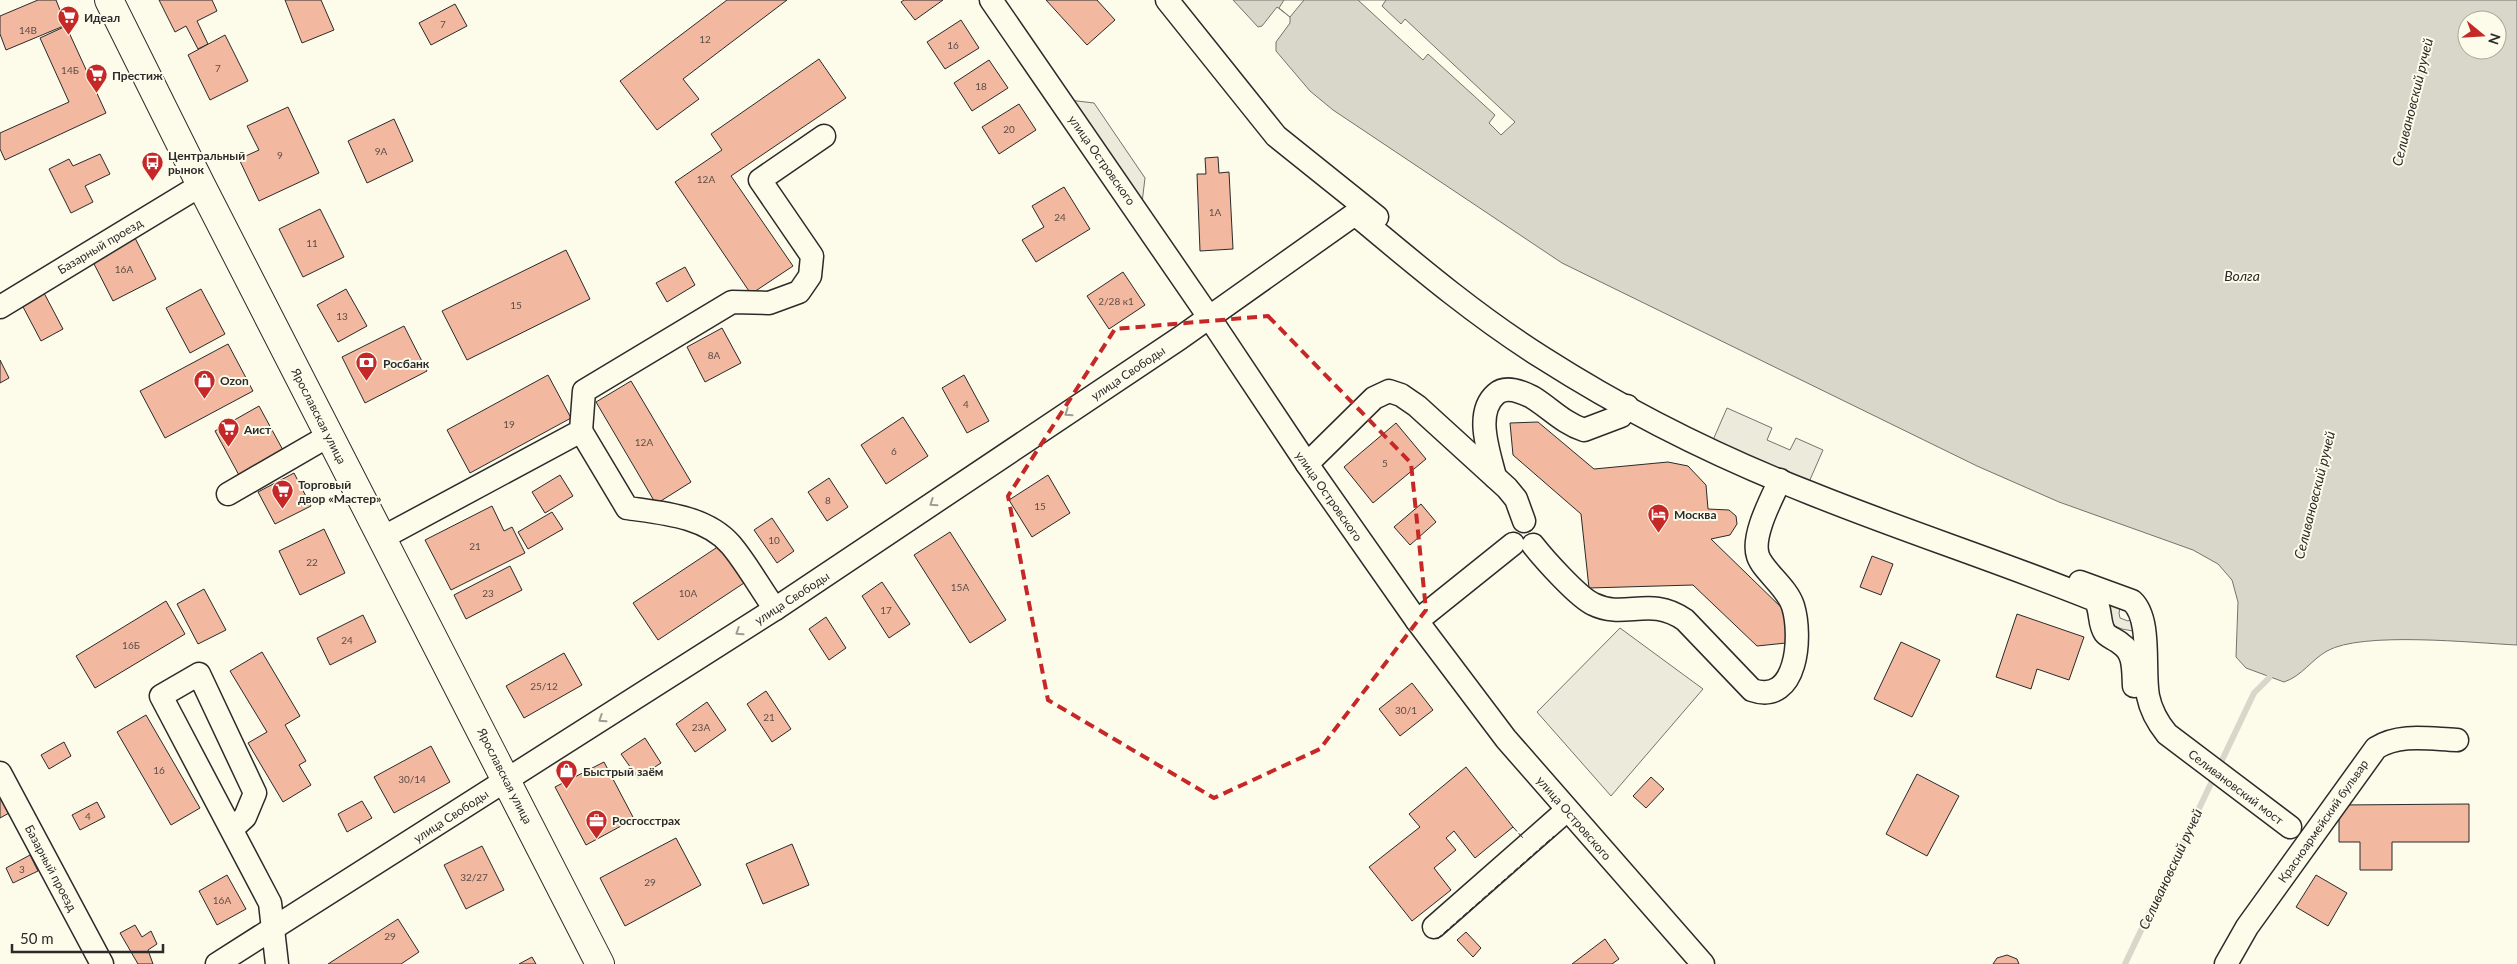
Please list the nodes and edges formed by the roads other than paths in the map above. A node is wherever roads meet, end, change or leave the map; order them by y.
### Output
1 (109, 0) edge
2 (992, 0) edge
3 (1167, 0) edge
4 (824, 136) dead end
5 (201, 185) junction
6 (0, 307) edge
7 (1209, 316) junction
8 (1627, 406) junction
9 (581, 431) junction
10 (330, 435) junction
11 (1307, 464) junction
12 (1495, 477) junction
13 (1780, 480) junction
14 (228, 494) dead end
15 (382, 538) junction
16 (1523, 545) junction
17 (774, 609) junction
18 (1418, 621) junction
19 (2134, 686) dead end
20 (2457, 740) dead end
21 (0, 773) edge
22 (507, 780) junction
23 (1567, 810) junction
24 (2290, 827) dead end
25 (232, 829) junction
26 (1434, 927) dead end
27 (273, 930) junction
28 (102, 964) edge
29 (217, 964) edge
30 (277, 964) edge
31 (600, 964) edge
32 (1703, 964) edge
33 (2226, 964) edge

1 - 5 main road, Ярославская улица
2 - 7 street, улица Островского
3 - 24 street, Селивановский мост
4 - 9 street
5 - 6 street, Базарный проезд
5 - 10 main road, Ярославская улица
7 - 8 street, улица Свободы
7 - 11 street, улица Островского
7 -> 17 street, улица Свободы
8 - 12 street
8 - 13 street
9 - 15 street
9 - 17 street
10 - 14 street
10 - 15 main road, Ярославская улица
11 - 12 street
11 - 18 street, улица Островского
12 - 16 street
13 - 16 street
13 - 19 street
15 - 22 main road, Ярославская улица
16 - 18 street
17 -> 22 street, улица Свободы
18 - 23 street, улица Островского
20 - 33 street, Красноармейский бульвар
21 - 28 street, Базарный проезд
22 - 27 street, улица Свободы
22 - 31 main road, Ярославская улица
23 - 26 street
23 - 32 street, улица Островского
25 - 25 street
25 - 27 street
27 - 29 street, улица Свободы
27 - 30 street

